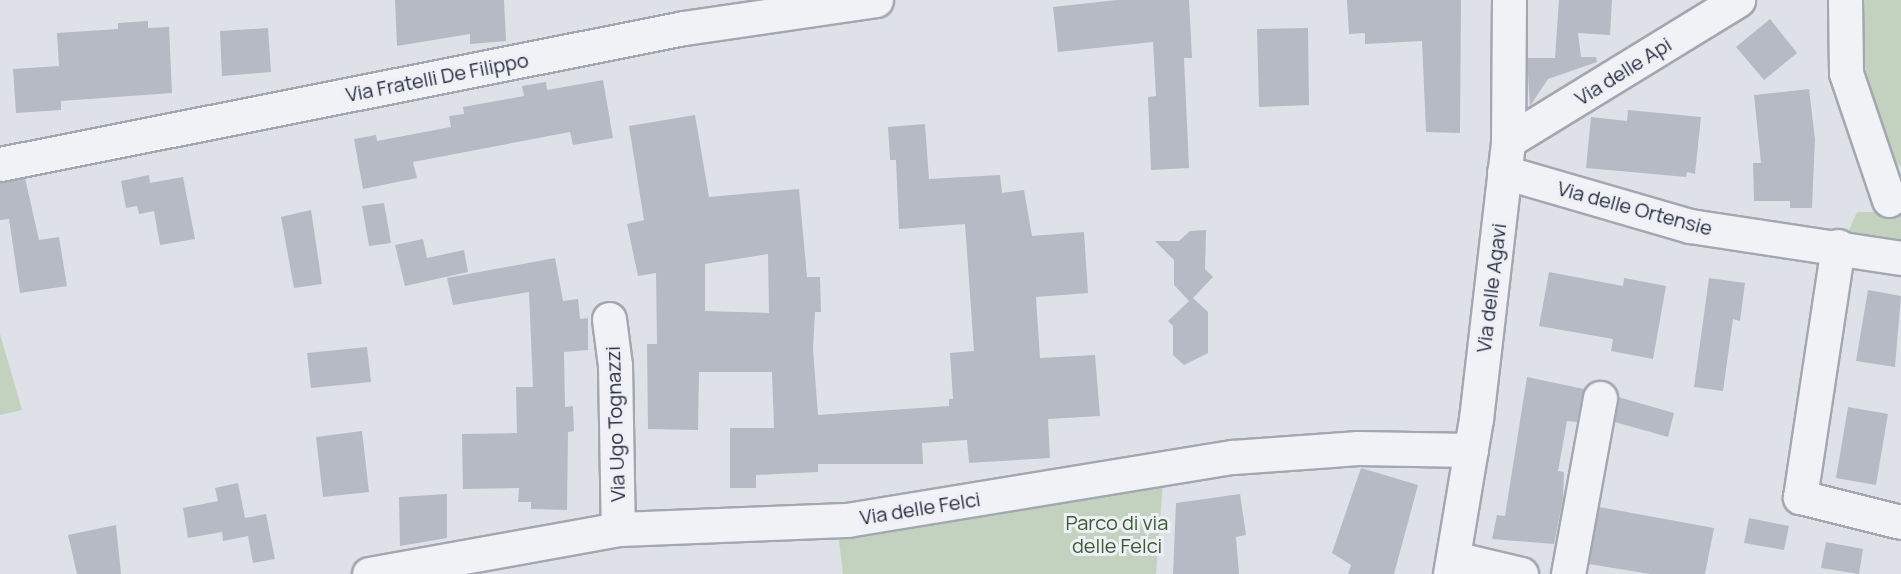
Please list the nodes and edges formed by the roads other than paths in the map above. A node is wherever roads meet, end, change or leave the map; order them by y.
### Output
1 (876, 0) edge
2 (1509, 0) edge
3 (1738, 0) edge
4 (1845, 0) edge
5 (813, 4) edge
6 (1506, 156) junction
7 (0, 164) edge
8 (1888, 200) dead end
9 (1838, 246) junction
10 (1901, 258) edge
11 (609, 319) dead end
12 (1600, 398) dead end
13 (1471, 450) junction
14 (1901, 522) edge
15 (618, 529) junction
16 (1452, 566) edge
17 (369, 574) edge
18 (1521, 574) edge
19 (1568, 574) edge

1 - 5 street, Via Fratelli De Filippo
2 - 6 street, Via delle Agavi
3 - 6 street, Via delle Api
4 - 8 street
5 - 7 street, Via Fratelli De Filippo
6 - 9 street, Via delle Ortensie
6 - 13 street, Via delle Agavi
9 - 10 street, Via delle Ortensie
9 - 14 street
11 - 15 street, Via Ugo Tognazzi
12 - 19 street
13 - 15 street, Via delle Felci
13 - 16 street, Via delle Agavi
15 - 17 street, Via delle Felci
16 - 18 street

